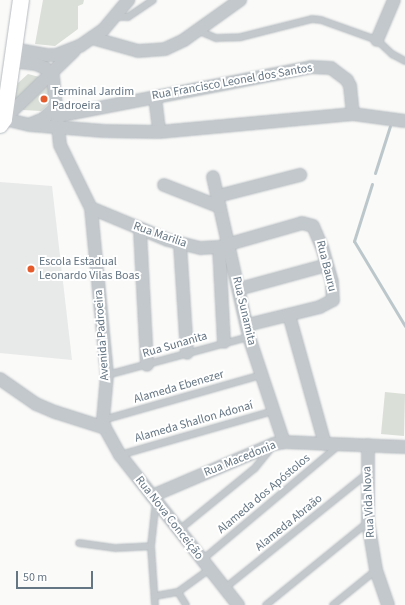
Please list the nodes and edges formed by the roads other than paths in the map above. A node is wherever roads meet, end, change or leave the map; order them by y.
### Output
1 (21, 0) edge
2 (128, 0) edge
3 (153, 0) edge
4 (240, 0) edge
5 (394, 0) edge
6 (115, 17) junction
7 (197, 30) junction
8 (92, 38) junction
9 (377, 40) junction
10 (80, 46) junction
11 (12, 55) junction
12 (405, 61) edge
13 (51, 73) junction
14 (155, 97) junction
15 (85, 112) junction
16 (353, 114) junction
17 (57, 117) junction
18 (405, 121) edge
19 (2, 122) edge
20 (30, 124) junction
21 (84, 130) junction
22 (159, 132) junction
23 (300, 175) dead end
24 (213, 177) dead end
25 (164, 185) dead end
26 (219, 201) junction
27 (91, 208) junction
28 (302, 223) joint
29 (140, 230) junction
30 (180, 244) junction
31 (224, 246) junction
32 (327, 265) junction
33 (239, 289) junction
34 (289, 315) junction
35 (248, 331) junction
36 (224, 342) junction
37 (187, 353) junction
38 (146, 365) junction
39 (106, 375) junction
40 (261, 375) junction
41 (0, 379) edge
42 (273, 411) junction
43 (104, 424) junction
44 (279, 443) junction
45 (325, 444) junction
46 (340, 445) junction
47 (368, 445) junction
48 (405, 447) edge
49 (120, 455) junction
50 (367, 474) junction
51 (154, 499) junction
52 (368, 522) junction
53 (179, 530) junction
54 (79, 543) dead end
55 (151, 546) junction
56 (206, 564) junction
57 (376, 570) junction
58 (225, 588) junction
59 (178, 592) junction
60 (155, 596) junction
61 (155, 605) edge
62 (186, 605) edge
63 (238, 605) edge
64 (266, 605) edge
65 (333, 605) edge
66 (388, 605) edge

1 - 11 main road
2 - 6 street
3 - 6 lane
4 - 7 street
5 - 9 street
6 - 8 street
7 - 8 street
7 - 9 lane
8 - 10 street
9 - 12 lane
10 - 11 street
10 - 13 street
11 - 13 street
11 - 19 main road
13 - 17 street, Avenida Padroeira
13 - 19 street
14 - 15 street, Rua Francisco Leonel dos Santos
14 - 16 street, Rua Francisco Leonel dos Santos
14 - 22 street
15 - 17 street, Rua Francisco Leonel dos Santos
15 - 21 street
16 - 18 street, Rua Francisco Leonel dos Santos
16 - 22 street, Rua Francisco Leonel dos Santos
17 - 20 street, Rua Francisco Leonel dos Santos
17 - 20 street
17 - 21 street, Rua Francisco Leonel dos Santos
17 - 27 street, Avenida Padroeira
19 - 20 street, Rua Francisco Leonel dos Santos
21 - 22 street, Rua Francisco Leonel dos Santos
23 - 26 street
24 - 26 street, Rua Sunamita
25 - 26 street
26 - 31 street, Rua Sunamita
27 - 29 street, Rua Marilia
27 - 39 street, Avenida Padroeira
28 - 31 street, Rua Marilia
28 - 32 street, Rua Bauru
29 - 30 street, Rua Marilia
29 - 38 street
30 - 31 street, Rua Marilia
30 - 37 street
31 - 33 street, Rua Sunamita
31 - 36 street
32 - 33 street
32 - 34 street, Rua Bauru
33 - 35 street, Rua Sunamita
34 - 35 street, Rua Bauru
34 - 45 street
35 - 36 lane, Rua Sunanita
35 - 40 street, Rua Sunamita
36 - 37 lane, Rua Sunanita
37 - 38 lane, Rua Sunanita
38 - 39 lane, Rua Sunanita
39 - 43 street, Avenida Padroeira
40 - 42 street, Rua Sunamita
40 - 43 lane, Alameda Ebenezer
41 - 43 street
42 - 44 street, Rua Sunamita
42 - 49 lane, Alameda Shallon Adonaí
43 - 49 street, Rua Nova Conceição
44 - 45 street, Rua Macedonia
44 - 51 street, Rua Macedonia
44 - 53 lane
45 - 46 street, Rua Macedonia
46 - 47 street, Rua Macedonia
46 - 56 lane, Alameda dos Apóstolos
47 - 48 street, Rua Macedonia
47 - 50 street, Rua Vida Nova
49 - 51 street, Rua Nova Conceição
50 - 52 street, Rua Vida Nova
50 - 58 lane, Alameda Abraão
51 - 53 street, Rua Nova Conceição
51 - 55 lane
52 - 57 street, Rua Vida Nova
52 - 64 lane
53 - 56 street, Rua Nova Conceição
54 - 55 lane
55 - 60 lane
56 - 58 street, Rua Nova Conceição
56 - 59 lane, Alameda dos Apóstolos
57 - 65 lane
57 - 66 street, Rua Vida Nova
58 - 63 street, Rua Nova Conceição
59 - 60 lane
59 - 62 lane
60 - 61 lane

